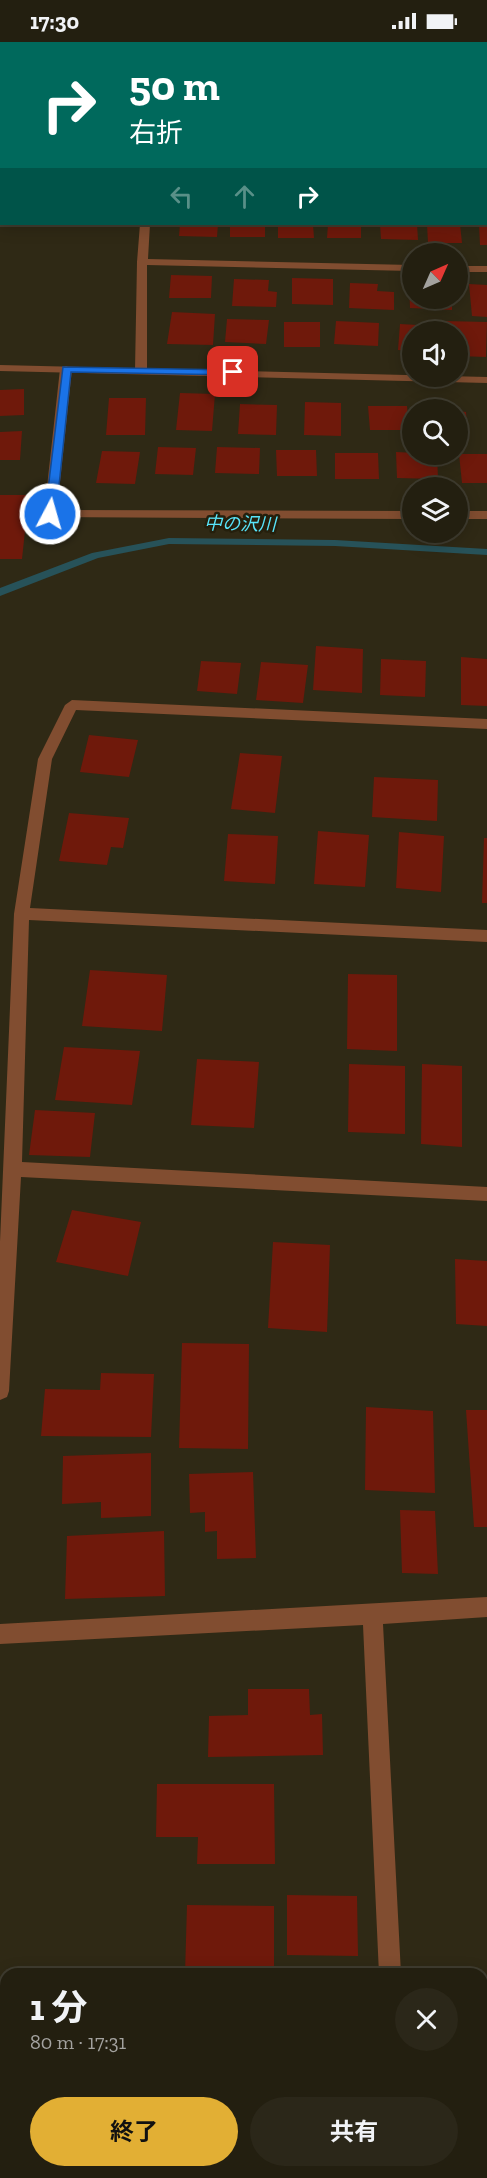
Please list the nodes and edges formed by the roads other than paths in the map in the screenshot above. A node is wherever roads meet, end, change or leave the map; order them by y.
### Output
1 (145, 225) edge
2 (142, 262) junction
3 (402, 268) edge
4 (468, 269) edge
5 (487, 269) edge
6 (0, 368) edge
7 (66, 369) junction
8 (141, 370) junction
9 (486, 380) edge
10 (402, 515) edge
11 (468, 515) edge
12 (487, 515) edge
13 (487, 724) edge
14 (22, 914) junction
15 (487, 936) edge
16 (14, 1169) junction
17 (487, 1194) edge
18 (0, 1390) edge
19 (487, 1607) edge
20 (373, 1615) junction
21 (0, 1634) edge
22 (390, 1968) edge

1 - 2 street
2 - 3 street
2 - 8 street
4 - 5 street
6 - 7 street
7 - 8 street
7 - 10 street
8 - 9 street
11 - 12 street
13 - 14 street
14 - 15 street
14 - 16 street
16 - 17 street
16 - 18 street
19 - 20 street
20 - 21 street
20 - 22 street

